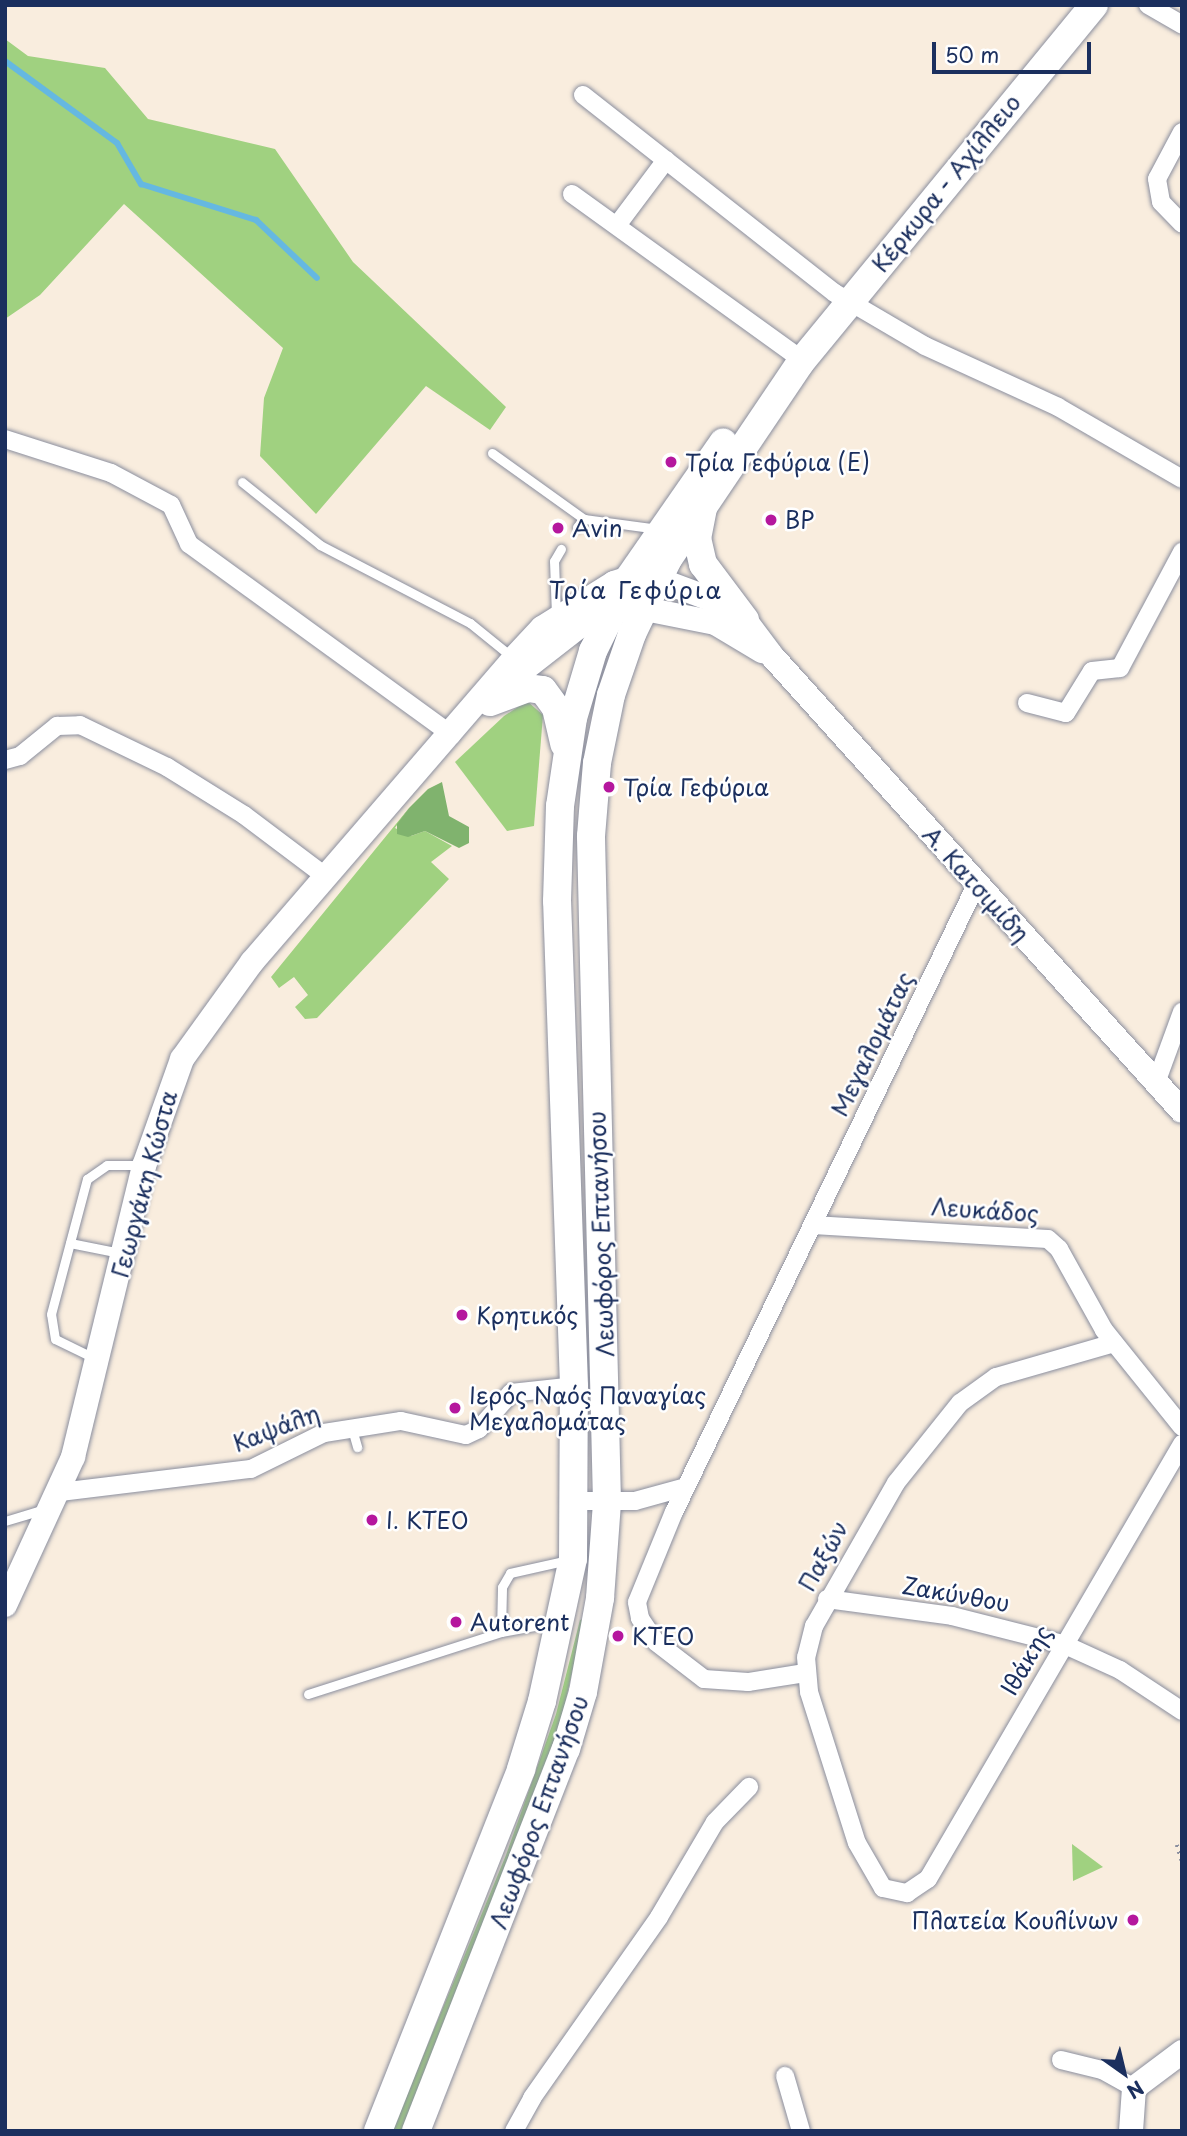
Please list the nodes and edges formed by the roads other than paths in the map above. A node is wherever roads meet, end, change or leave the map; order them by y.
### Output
1 (1094, 5) edge
2 (1148, 5) edge
3 (1182, 25) edge
4 (583, 95) dead end
5 (1182, 132) edge
6 (666, 160) junction
7 (572, 194) dead end
8 (618, 224) junction
9 (1182, 224) edge
10 (849, 302) junction
11 (801, 361) junction
12 (5, 439) edge
13 (492, 453) dead end
14 (1182, 479) edge
15 (242, 482) dead end
16 (705, 499) junction
17 (584, 519) junction
18 (577, 527) dead end
19 (660, 529) junction
20 (561, 549) dead end
21 (1182, 552) edge
22 (643, 578) junction
23 (614, 608) junction
24 (657, 608) junction
25 (556, 618) junction
26 (745, 620) junction
27 (772, 656) junction
28 (514, 658) junction
29 (489, 702) junction
30 (1027, 703) dead end
31 (457, 728) junction
32 (5, 760) edge
33 (565, 765) junction
34 (325, 876) junction
35 (976, 885) junction
36 (1182, 1012) edge
37 (1156, 1083) junction
38 (1182, 1111) edge
39 (144, 1166) junction
40 (813, 1225) junction
41 (70, 1243) junction
42 (123, 1254) junction
43 (1114, 1343) junction
44 (98, 1359) junction
45 (574, 1386) junction
46 (1182, 1427) edge
47 (352, 1429) junction
48 (1182, 1444) edge
49 (357, 1447) dead end
50 (686, 1488) junction
51 (57, 1499) junction
52 (575, 1502) junction
53 (607, 1503) junction
54 (5, 1521) edge
55 (573, 1559) junction
56 (827, 1599) junction
57 (5, 1605) edge
58 (561, 1621) junction
59 (501, 1632) junction
60 (1063, 1644) junction
61 (805, 1673) junction
62 (308, 1694) dead end
63 (1182, 1712) edge
64 (749, 1787) dead end
65 (906, 1892) joint
66 (1182, 2052) edge
67 (1061, 2060) dead end
68 (785, 2076) dead end
69 (1134, 2088) junction
70 (378, 2131) edge
71 (416, 2131) edge
72 (514, 2131) edge
73 (801, 2131) edge
74 (1130, 2131) edge

1 - 10 main road, Κέρκυρα - Αχίλλειο
2 - 3 street
4 - 6 street
5 - 9 street
6 - 8 street
6 - 10 street
7 - 8 street
8 - 11 street
10 - 11 main road, Κέρκυρα - Αχίλλειο
10 - 14 street
11 - 16 main road, Κέρκυρα - Αχίλλειο
11 - 19 main road, Κέρκυρα - Αχίλλειο
12 - 31 street
13 - 17 lane
15 - 28 lane
16 - 22 main road, Κέρκυρα - Αχίλλειο
16 - 26 main road
17 - 18 lane
17 - 19 lane
19 - 22 main road, Κέρκυρα - Αχίλλειο
20 - 25 lane
21 - 30 street
22 - 23 main road, Κέρκυρα - Αχίλλειο
22 - 24 main road, Κέρκυρα - Αχίλλειο
22 - 25 main road, Γεωργάκη Κώστα
22 - 26 main road, Α. Κατσιμίδη
23 - 24 main road, Α. Κατσιμίδη
23 - 29 main road, Γεωργάκη Κώστα
23 - 33 main road, Λεωφόρος Επτανήσου
24 - 27 main road, Α. Κατσιμίδη
24 - 53 main road, Λεωφόρος Επτανήσου
25 - 28 main road, Γεωργάκη Κώστα
26 - 27 main road, Α. Κατσιμίδη
27 - 35 main road, Α. Κατσιμίδη
28 - 31 main road, Γεωργάκη Κώστα
29 - 31 main road, Γεωργάκη Κώστα
29 - 33 main road
31 - 34 main road, Γεωργάκη Κώστα
32 - 34 street
33 - 45 main road, Λεωφόρος Επτανήσου
34 - 39 main road, Γεωργάκη Κώστα
35 - 37 main road, Α. Κατσιμίδη
35 - 40 street, Μεγαλομάτας
36 - 37 street
37 - 38 main road, Α. Κατσιμίδη
39 - 41 lane
39 - 42 main road, Γεωργάκη Κώστα
40 - 43 street, Λευκάδος
40 - 50 street, Μεγαλομάτας
41 - 42 lane
41 - 44 lane
42 - 44 main road, Γεωργάκη Κώστα
43 - 46 street, Λευκάδος
43 - 56 street, Παξών
44 - 51 main road, Γεωργάκη Κώστα
45 - 47 street, Καψάλη
45 - 52 main road, Λεωφόρος Επτανήσου
47 - 49 lane
47 - 51 street, Καψάλη
48 - 60 street, Ιθάκης
50 - 53 street
50 - 61 street, Μεγαλομάτας
51 - 54 lane
51 - 57 main road, Γεωργάκη Κώστα
52 - 53 street
52 - 55 main road, Λεωφόρος Επτανήσου
53 - 71 main road, Λεωφόρος Επτανήσου
55 - 58 main road, Λεωφόρος Επτανήσου
55 - 59 lane
56 - 60 street, Ζακύνθου
56 - 61 street, Παξών
58 - 59 lane
58 - 70 main road, Λεωφόρος Επτανήσου
59 - 62 lane
60 - 63 street, Ζακύνθου
60 - 65 street, Ιθάκης
61 - 65 street, Παξών
64 - 72 street
66 - 69 main road
67 - 69 street
68 - 73 street
69 - 74 main road

